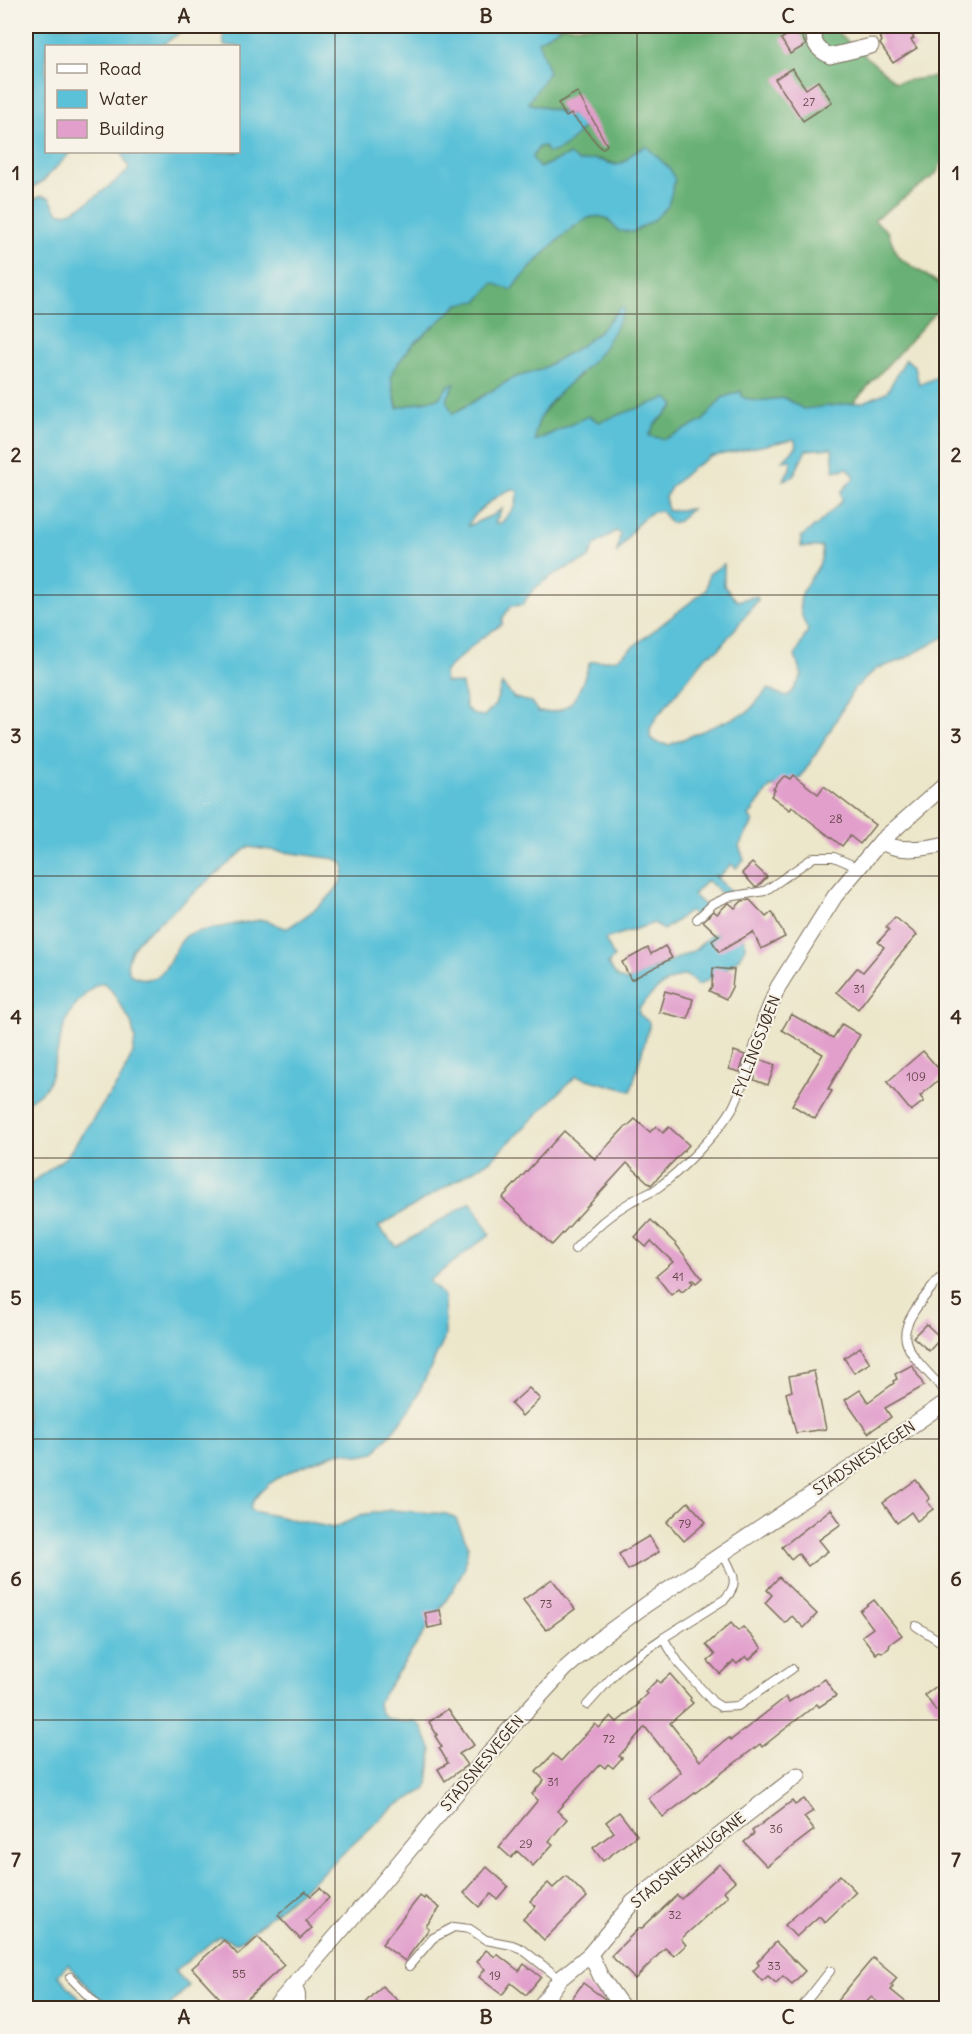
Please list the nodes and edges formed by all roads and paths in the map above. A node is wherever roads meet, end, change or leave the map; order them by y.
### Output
1 (816, 26) edge
2 (871, 46) dead end
3 (946, 784) edge
4 (881, 841) junction
5 (946, 844) edge
6 (857, 867) junction
7 (698, 919) dead end
8 (764, 1022) joint
9 (575, 1249) dead end
10 (939, 1278) dead end
11 (946, 1392) edge
12 (946, 1402) edge
13 (723, 1554) junction
14 (916, 1626) dead end
15 (663, 1638) junction
16 (946, 1645) edge
17 (792, 1669) dead end
18 (587, 1705) dead end
19 (798, 1775) dead end
20 (590, 1954) junction
21 (409, 1966) dead end
22 (830, 1971) dead end
23 (69, 1977) dead end
24 (560, 1979) junction
25 (293, 1986) junction
26 (100, 2008) edge
27 (184, 2008) edge
28 (210, 2008) edge
29 (274, 2008) edge
30 (294, 2008) edge
31 (539, 2008) edge
32 (623, 2008) edge
33 (801, 2008) edge

1 - 2 street
3 - 4 street, FYLLINGSJØEN
4 - 5 street
4 - 6 street, FYLLINGSJØEN
6 - 7 lane
6 - 8 street, FYLLINGSJØEN
8 - 9 lane, FYLLINGSJØEN
10 - 11 lane
12 - 13 street, STADSNESVEGEN
13 - 15 lane
13 - 25 street, STADSNESVEGEN
14 - 16 lane
15 - 17 lane
15 - 18 lane
19 - 20 street, STADSNESHAUGANE
20 - 24 street, STADSNESHAUGANE
20 - 32 street
21 - 24 lane
22 - 33 lane
23 - 26 lane
24 - 31 street, STADSNESHAUGANE
25 - 29 street, STADSNESVEGEN
25 - 30 street
27 - 28 lane

